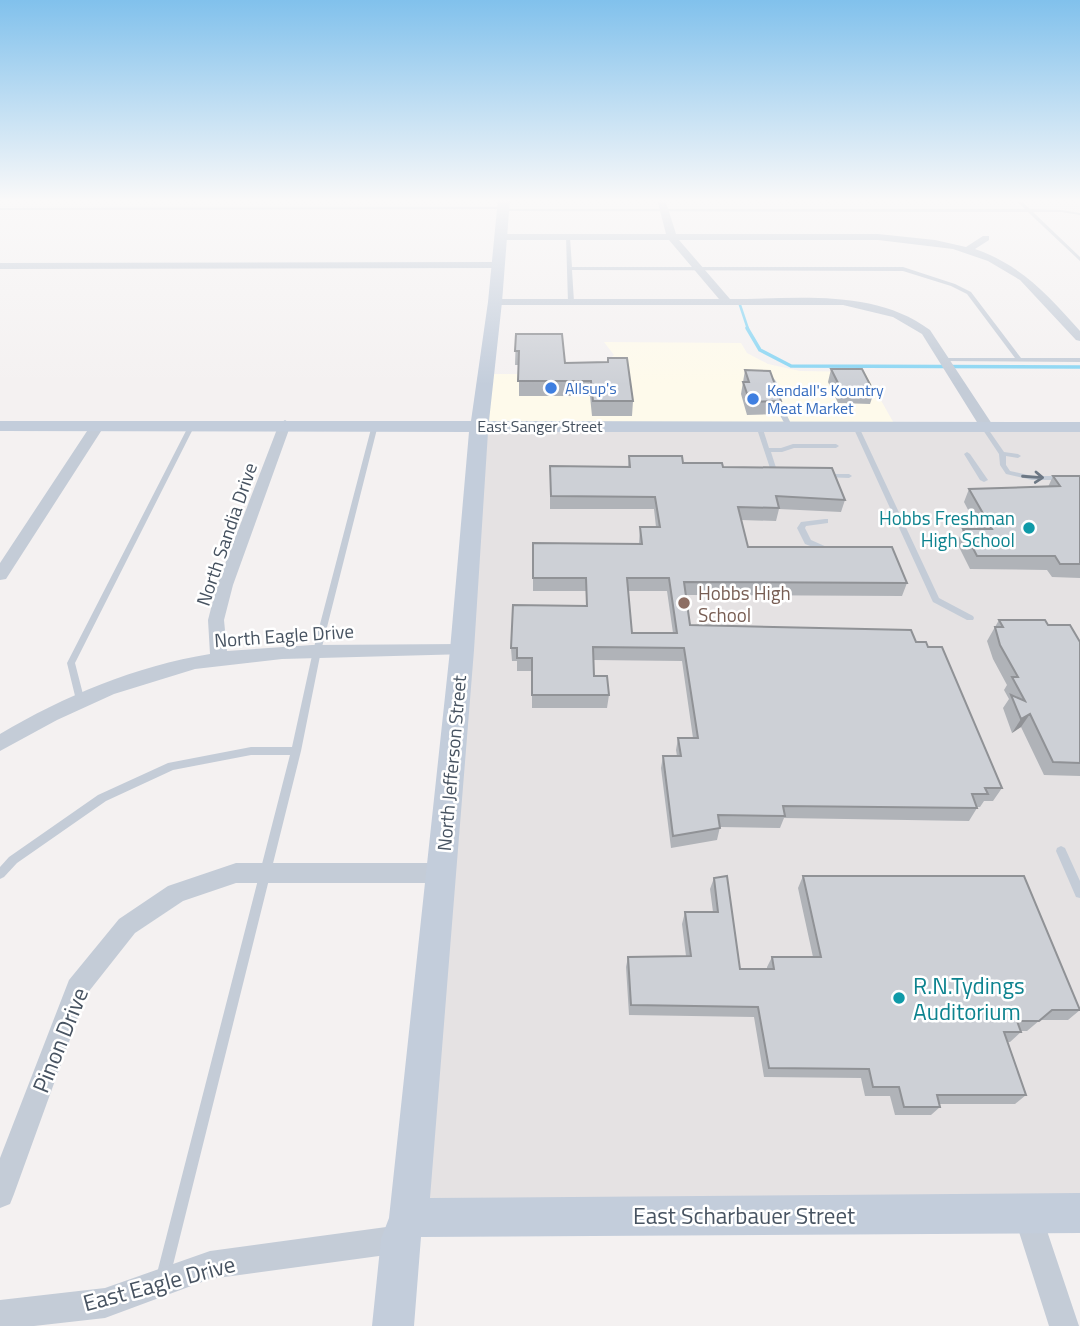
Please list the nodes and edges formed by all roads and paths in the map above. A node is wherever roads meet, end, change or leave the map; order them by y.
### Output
1 (498, 261) edge
2 (569, 261) edge
3 (693, 261) edge
4 (995, 261) edge
5 (498, 265) junction
6 (0, 266) edge
7 (569, 268) junction
8 (699, 268) junction
9 (495, 302) junction
10 (571, 302) junction
11 (727, 302) junction
12 (1080, 338) edge
13 (1019, 360) junction
14 (1080, 360) edge
15 (947, 365) junction
16 (758, 373) edge
17 (98, 425) junction
18 (192, 425) junction
19 (285, 425) junction
20 (374, 425) junction
21 (0, 426) edge
22 (479, 426) junction
23 (759, 426) junction
24 (789, 426) junction
25 (856, 427) junction
26 (985, 427) junction
27 (1080, 427) edge
28 (836, 446) dead end
29 (766, 450) junction
30 (967, 454) dead end
31 (1002, 454) junction
32 (1018, 456) dead end
33 (783, 476) edge
34 (816, 476) edge
35 (849, 476) dead end
36 (1080, 478) edge
37 (984, 480) dead end
38 (825, 521) dead end
39 (835, 550) edge
40 (0, 575) edge
41 (970, 618) dead end
42 (462, 650) junction
43 (317, 651) junction
44 (219, 658) junction
45 (80, 702) junction
46 (0, 743) edge
47 (296, 751) junction
48 (1061, 851) dead end
49 (264, 873) junction
50 (440, 873) junction
51 (0, 874) edge
52 (1080, 893) edge
53 (0, 1195) edge
54 (1027, 1213) junction
55 (1080, 1213) edge
56 (405, 1228) junction
57 (161, 1282) junction
58 (0, 1315) edge
59 (393, 1326) edge
60 (1064, 1326) edge

1 - 5 street, North Jefferson Street
2 - 7 lane
3 - 8 street
4 - 12 street
5 - 6 street
5 - 9 street, North Jefferson Street
7 - 8 lane
7 - 10 lane
8 - 11 street
8 - 13 lane
9 - 10 street
9 - 22 street, North Jefferson Street
10 - 11 street
11 - 15 street
13 - 14 lane
13 - 15 lane
15 - 26 street
16 - 24 lane
17 - 18 street, East Sanger Street
17 - 21 street, East Sanger Street
17 - 40 street
18 - 19 street, East Sanger Street
18 - 45 lane
19 - 20 street, East Sanger Street
19 - 44 street, North Sandia Drive
20 - 22 street, East Sanger Street
20 - 43 lane
22 - 23 street, East Sanger Street
22 - 42 street, North Jefferson Street
23 - 24 street, East Sanger Street
23 - 29 lane
24 - 25 street, East Sanger Street
25 - 26 street, East Sanger Street
25 - 41 lane
26 - 27 street, East Sanger Street
26 - 31 lane
28 - 29 lane
29 - 33 lane
30 - 37 lane
31 - 32 lane
31 -> 36 lane
34 - 35 lane
38 - 39 lane
42 - 43 street, North Eagle Drive
42 - 50 street, North Jefferson Street
43 - 44 street, North Eagle Drive
43 - 47 lane
44 - 45 street, North Eagle Drive
45 - 46 street, North Eagle Drive
47 - 49 lane
47 - 51 lane
48 - 52 lane
49 - 50 street, Pinon Drive
49 - 53 street, Pinon Drive
49 - 57 lane
50 - 56 street, North Jefferson Street
54 - 55 street, East Scharbauer Street
54 - 56 street, East Scharbauer Street
54 - 60 street
56 - 57 street, East Eagle Drive
56 - 59 street, North Jefferson Street
57 - 58 street, East Eagle Drive

